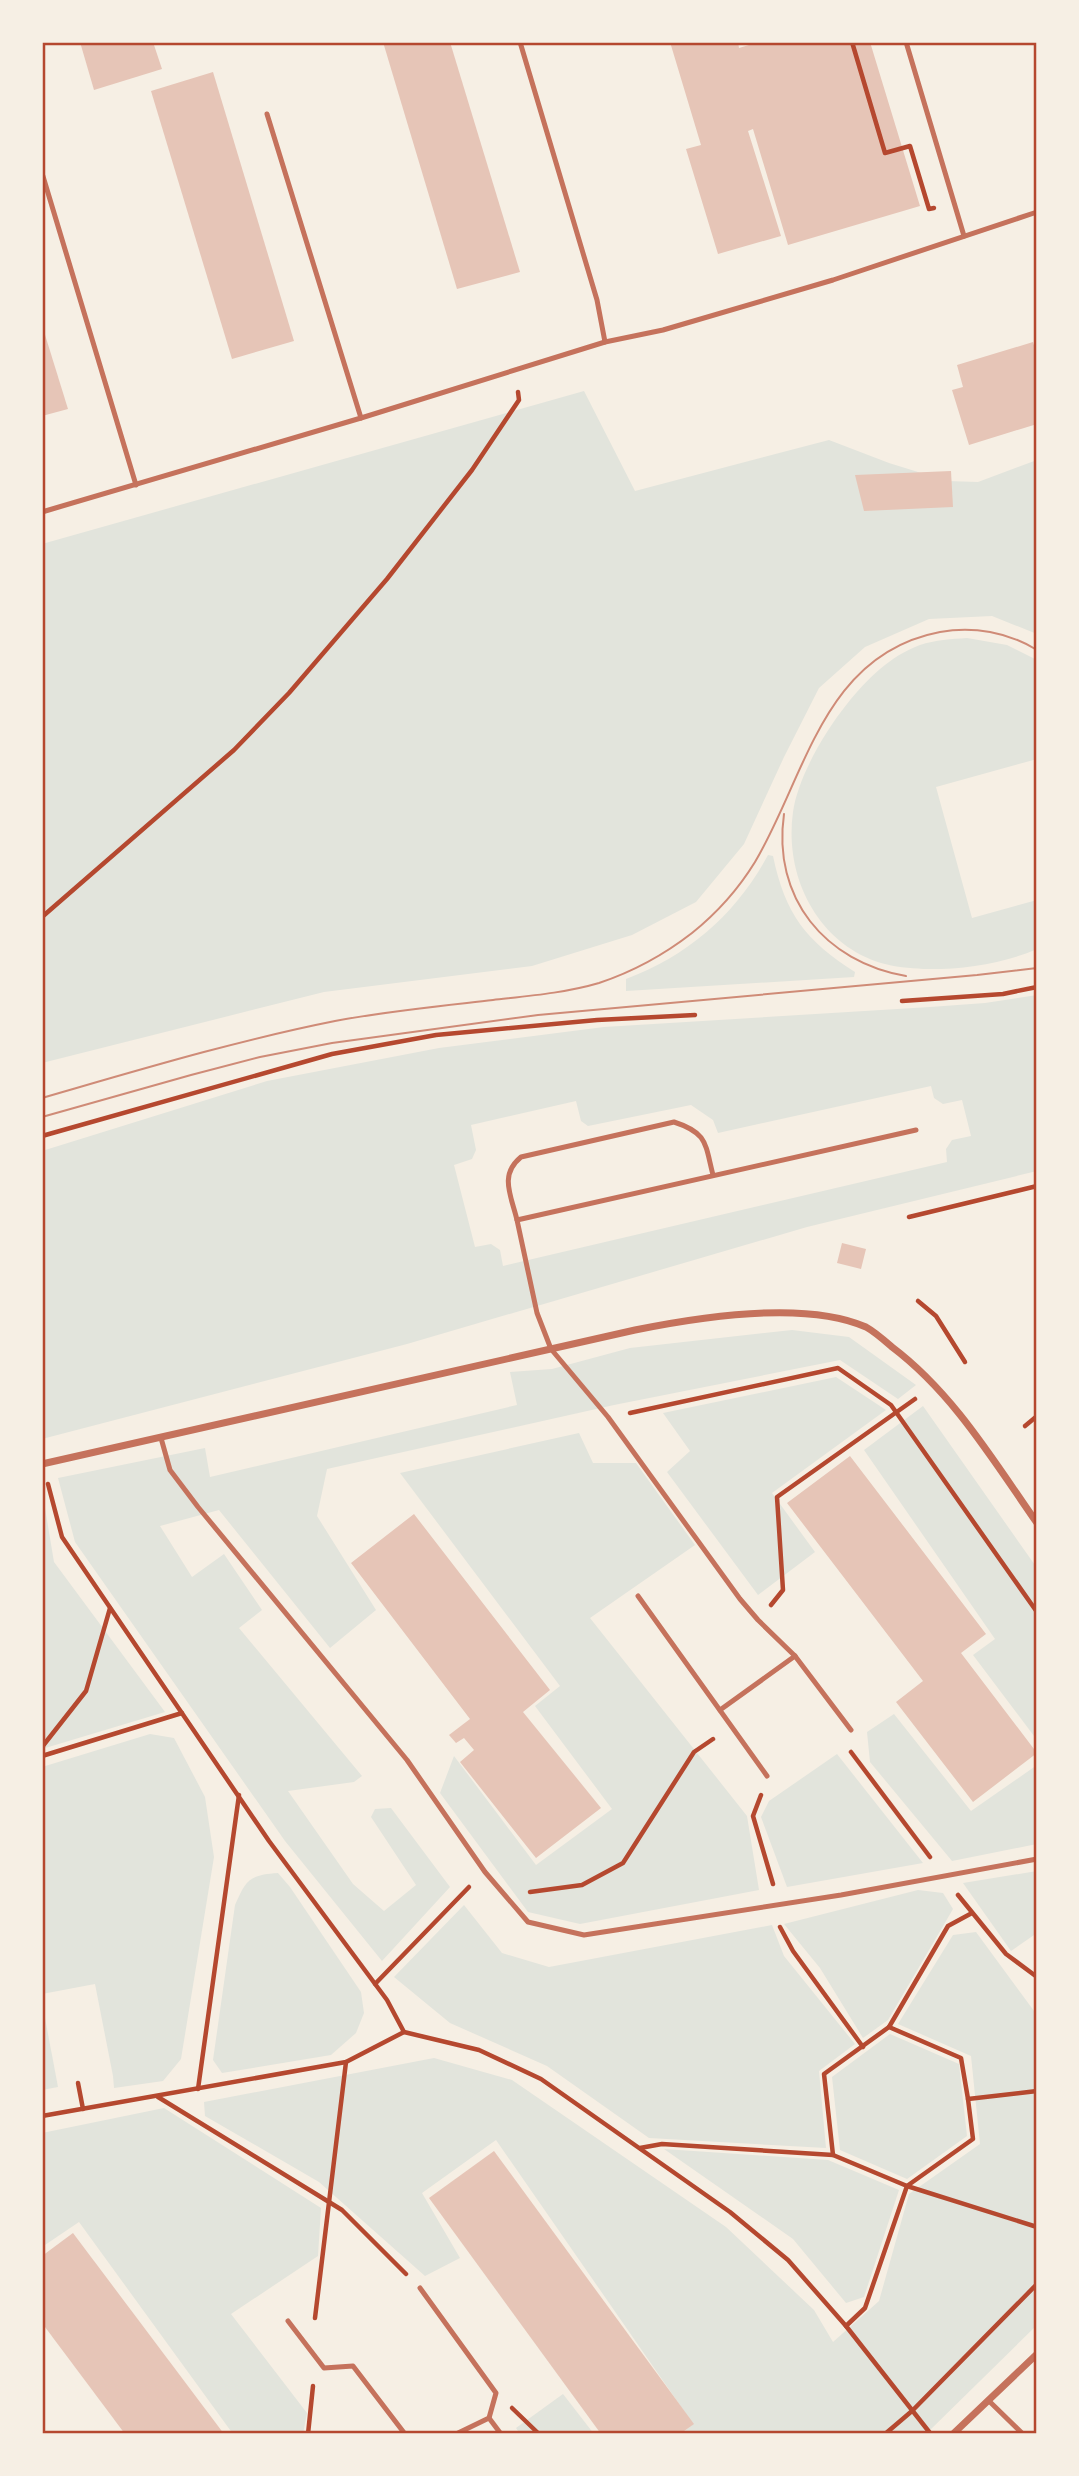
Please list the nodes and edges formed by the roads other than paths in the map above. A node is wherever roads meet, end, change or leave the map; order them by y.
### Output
1 (520, 42) edge
2 (906, 42) edge
3 (267, 114) dead end
4 (42, 173) edge
5 (1037, 212) edge
6 (964, 236) junction
7 (606, 342) junction
8 (361, 418) junction
9 (136, 485) junction
10 (42, 512) edge
11 (916, 1130) dead end
12 (713, 1175) junction
13 (517, 1220) junction
14 (551, 1349) junction
15 (161, 1438) junction
16 (42, 1464) edge
17 (1037, 1522) edge
18 (638, 1596) dead end
19 (795, 1656) junction
20 (720, 1710) junction
21 (851, 1730) road end
22 (767, 1776) road end
23 (1037, 1858) edge
24 (420, 2288) road end
25 (288, 2321) dead end
26 (1037, 2354) edge
27 (988, 2400) junction
28 (489, 2418) junction
29 (405, 2434) edge
30 (456, 2434) edge
31 (501, 2434) edge
32 (953, 2434) edge
33 (1023, 2434) edge

1 - 7 lane
2 - 6 lane
3 - 8 lane
4 - 9 lane
5 - 6 lane
6 - 7 lane
7 - 8 lane
8 - 9 lane
9 - 10 lane
11 - 12 lane
12 - 13 lane
12 - 13 lane
13 - 14 lane
14 - 15 street
14 - 17 street
14 - 19 lane
15 - 16 street
15 - 23 lane
18 - 20 lane
19 - 20 lane
19 - 21 lane
20 - 22 lane
24 - 28 lane
25 - 29 lane
26 - 27 street
27 - 32 street
27 - 33 lane
28 - 30 lane
28 - 31 lane

